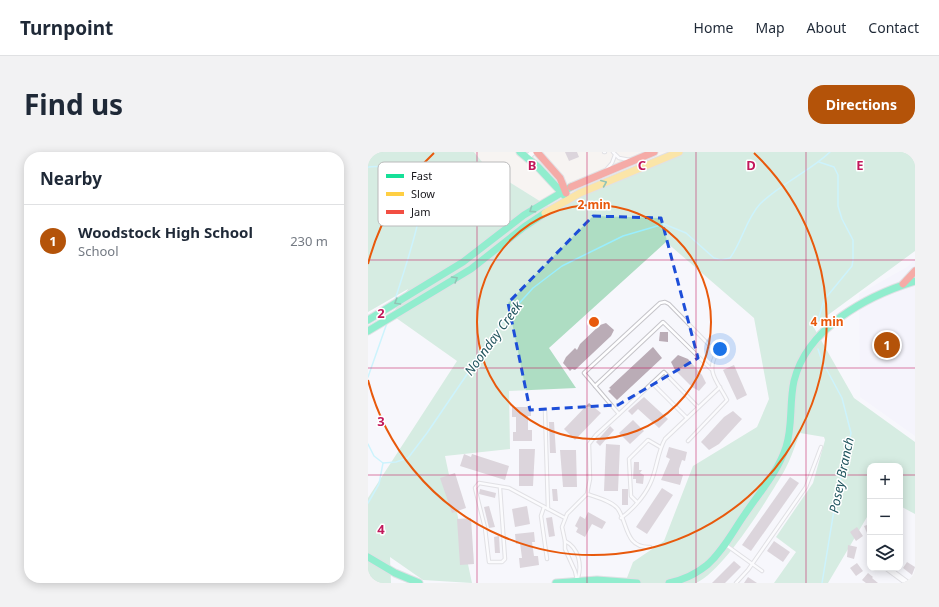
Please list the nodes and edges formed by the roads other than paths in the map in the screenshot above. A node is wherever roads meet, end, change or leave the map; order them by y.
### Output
1 (520, 152) edge
2 (537, 152) edge
3 (654, 152) edge
4 (679, 152) edge
5 (614, 154) edge
6 (531, 155) edge
7 (636, 160) junction
8 (603, 173) junction
9 (563, 191) junction
10 (568, 199) junction
11 (915, 271) edge
12 (915, 281) edge
13 (902, 284) junction
14 (915, 285) edge
15 (368, 320) edge
16 (368, 331) edge
17 (711, 369) junction
18 (652, 383) junction
19 (595, 386) junction
20 (720, 387) junction
21 (698, 407) junction
22 (545, 410) dead end
23 (619, 414) junction
24 (687, 418) junction
25 (688, 441) dead end
26 (660, 447) junction
27 (821, 447) dead end
28 (500, 488) junction
29 (587, 494) junction
30 (637, 502) junction
31 (544, 507) junction
32 (548, 509) junction
33 (565, 518) junction
34 (621, 518) junction
35 (565, 541) junction
36 (724, 544) junction
37 (650, 547) dead end
38 (368, 557) edge
39 (547, 559) dead end
40 (752, 564) junction
41 (762, 571) dead end
42 (891, 571) edge
43 (577, 582) edge
44 (419, 583) edge
45 (556, 583) edge
46 (637, 583) edge
47 (669, 583) edge
48 (736, 583) edge
49 (906, 583) edge

1 - 6 street
2 - 9 street
3 - 7 street
10 -> 4 street
5 - 7 lane
5 - 8 lane
6 - 9 street
7 - 8 street
8 - 9 street
9 - 10 street
9 -> 15 street
16 -> 10 street
11 - 13 street
12 - 13 street
13 - 14 street
13 - 36 street
17 - 19 lane
17 - 19 lane
17 - 20 lane
18 - 21 lane
18 - 23 lane
18 - 24 lane
19 - 23 lane
20 - 21 lane
20 - 25 lane
21 - 24 lane
22 - 32 lane
23 - 29 lane
24 - 26 lane
26 - 30 lane
26 - 30 lane
27 - 40 lane
28 - 28 lane
28 - 31 lane
29 - 33 lane
29 - 34 lane
30 - 34 lane
31 - 32 lane
31 - 39 lane
32 - 33 lane
33 - 35 lane
34 - 37 lane
35 - 43 lane
35 - 43 lane
36 - 40 lane
36 - 47 street
38 - 44 street
40 - 41 lane
40 - 48 lane
42 - 49 street
43 - 45 street
43 - 46 street

